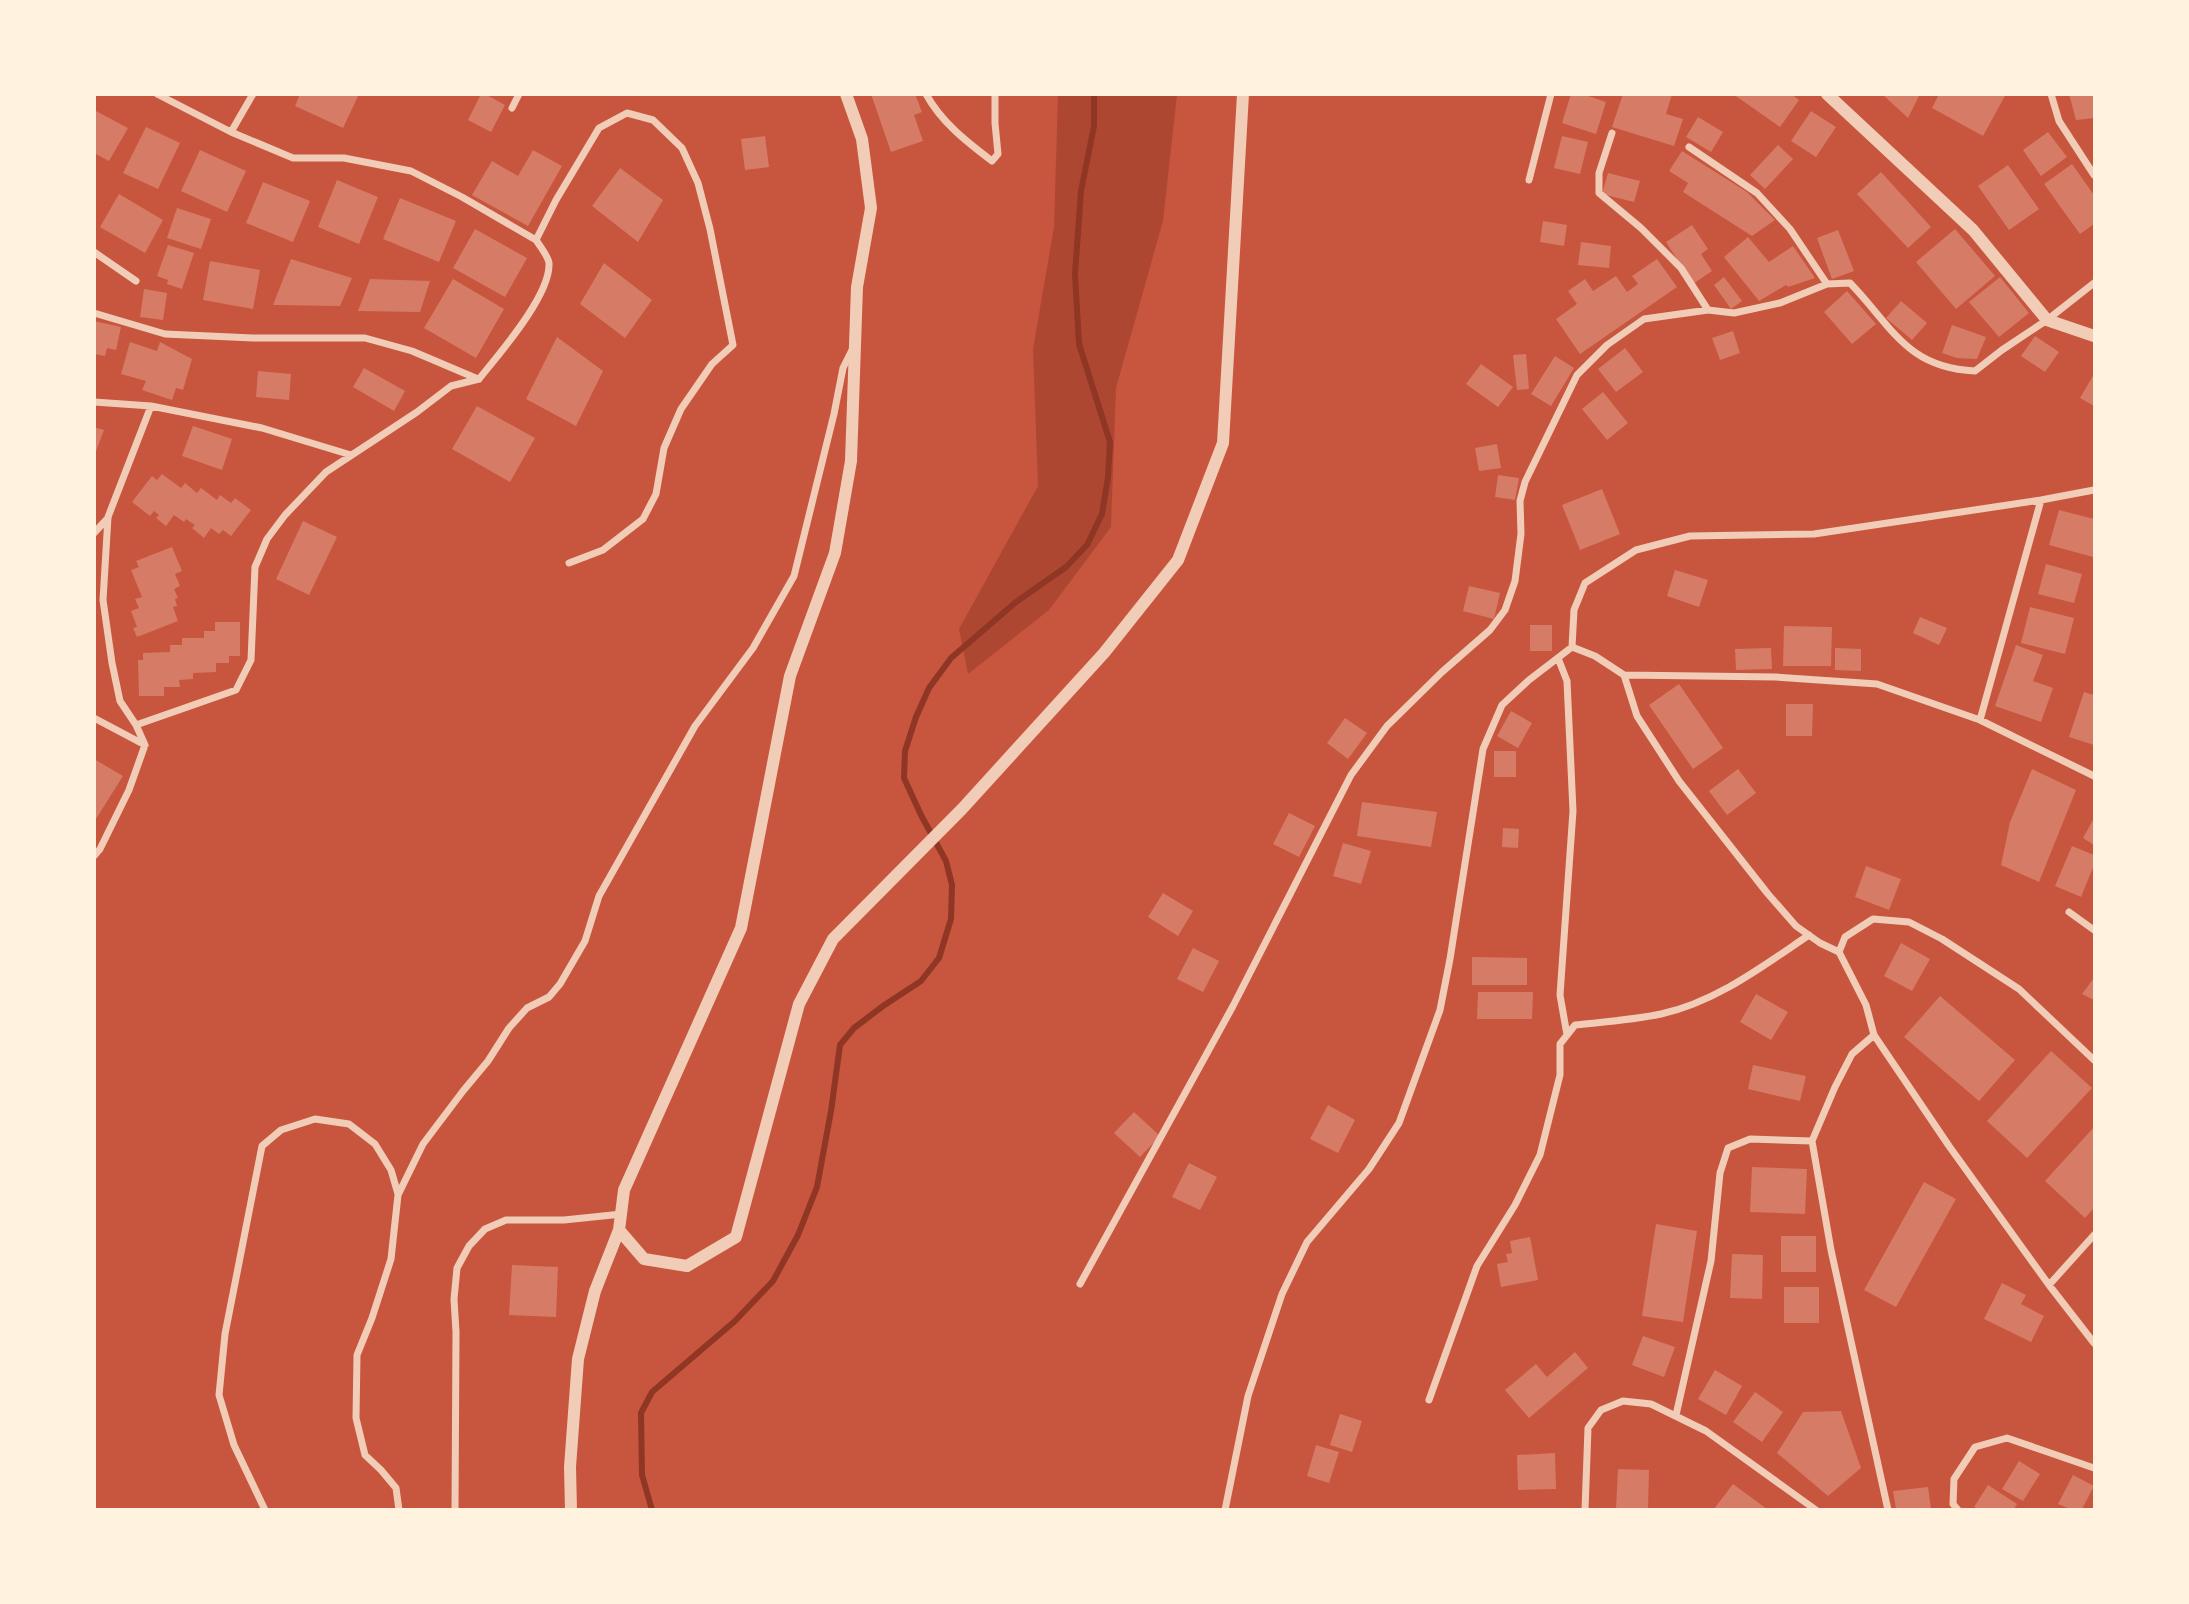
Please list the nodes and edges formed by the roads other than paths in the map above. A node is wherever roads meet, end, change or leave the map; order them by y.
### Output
1 (157, 94) edge
2 (253, 94) edge
3 (519, 94) edge
4 (846, 94) edge
5 (926, 94) edge
6 (995, 94) edge
7 (1243, 94) edge
8 (1551, 94) edge
9 (1827, 94) edge
10 (2051, 94) edge
11 (512, 108) dead end
12 (231, 132) junction
13 (1612, 133) dead end
14 (1689, 147) dead end
15 (2095, 175) edge
16 (1529, 180) dead end
17 (536, 240) junction
18 (94, 252) edge
19 (136, 281) dead end
20 (2095, 282) edge
21 (1827, 284) junction
22 (1708, 310) junction
23 (94, 313) edge
24 (2047, 320) junction
25 (2095, 336) edge
26 (855, 343) junction
27 (479, 379) junction
28 (94, 402) edge
29 (151, 406) junction
30 (351, 455) junction
31 (2095, 490) edge
32 (2041, 500) junction
33 (108, 517) junction
34 (94, 533) edge
35 (569, 563) dead end
36 (1572, 647) junction
37 (1558, 658) junction
38 (1623, 675) junction
39 (94, 718) edge
40 (1980, 720) junction
41 (136, 725) junction
42 (145, 746) junction
43 (2095, 776) edge
44 (94, 856) edge
45 (2070, 912) dead end
46 (2095, 930) edge
47 (1809, 935) junction
48 (1839, 952) junction
49 (1567, 1035) junction
50 (1874, 1035) junction
51 (2095, 1060) edge
52 (1812, 1141) junction
53 (398, 1195) junction
54 (622, 1214) junction
55 (620, 1230) junction
56 (2095, 1235) edge
57 (1080, 1284) dead end
58 (2049, 1285) junction
59 (2095, 1343) edge
60 (1429, 1400) dead end
61 (1676, 1415) junction
62 (2095, 1468) edge
63 (265, 1510) edge
64 (399, 1510) edge
65 (455, 1510) edge
66 (571, 1510) edge
67 (1225, 1510) edge
68 (1585, 1510) edge
69 (1816, 1510) edge
70 (1888, 1510) edge
71 (1958, 1510) edge

1 - 12 street
2 - 12 street
3 - 11 street
4 - 26 street
5 - 6 street
7 - 55 street
8 - 16 street
9 - 24 street
10 - 15 street
12 - 17 street
13 - 22 street
14 - 21 street
17 - 27 street
17 - 35 street
18 - 19 street
20 - 24 street
21 - 22 street
21 - 24 street
22 - 57 street
23 - 27 street
24 - 25 street
26 - 53 street
26 - 54 street
27 - 30 street
28 - 29 street
29 - 30 street
29 - 33 street
30 - 41 street
31 - 32 street
32 - 36 street
32 - 40 street
33 - 34 street
33 - 41 street
36 - 37 street
36 - 38 street
37 - 49 street
37 - 67 street
38 - 40 street
38 - 47 street
39 - 42 street
40 - 43 street
41 - 42 street
42 - 44 street
45 - 46 street
47 - 48 street
47 - 49 street
48 - 50 street
48 - 51 street
49 - 60 street
50 - 52 street
50 - 58 street
52 - 61 street
52 - 70 street
53 - 63 street
53 - 64 street
54 - 55 street
54 - 65 street
55 - 66 street
56 - 58 street
58 - 59 street
61 - 68 street
61 - 69 street
62 - 71 street

